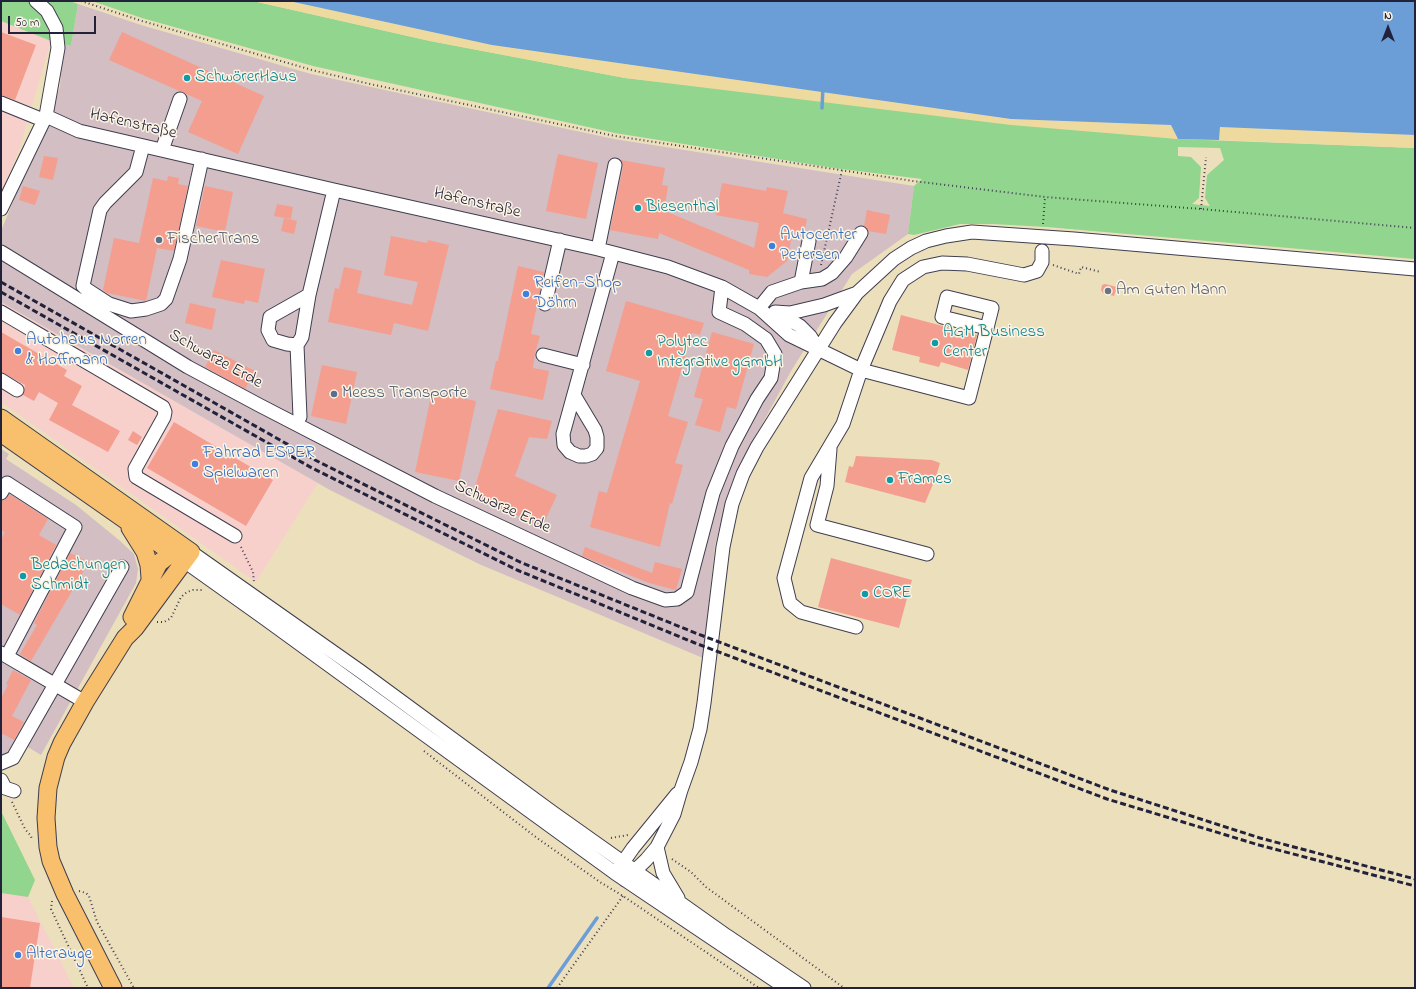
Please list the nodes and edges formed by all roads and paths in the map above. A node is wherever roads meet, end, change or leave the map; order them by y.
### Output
1 (36, 1) edge
2 (81, 1) edge
3 (180, 99) dead end
4 (1, 103) edge
5 (44, 118) junction
6 (144, 146) junction
7 (162, 150) junction
8 (1206, 157) dead end
9 (202, 160) junction
10 (615, 165) dead end
11 (842, 170) junction
12 (334, 190) junction
13 (1045, 197) junction
14 (1, 209) edge
15 (1201, 209) junction
16 (1043, 224) dead end
17 (1415, 228) edge
18 (861, 233) dead end
19 (560, 240) junction
20 (809, 241) dead end
21 (598, 249) junction
22 (1, 252) edge
23 (613, 253) junction
24 (1042, 256) joint
25 (1415, 269) edge
26 (1101, 272) dead end
27 (822, 279) junction
28 (801, 282) junction
29 (722, 288) junction
30 (857, 293) junction
31 (309, 295) junction
32 (545, 304) dead end
33 (759, 308) junction
34 (1, 312) edge
35 (775, 312) junction
36 (987, 328) dead end
37 (297, 345) junction
38 (818, 349) junction
39 (543, 356) dead end
40 (582, 364) junction
41 (861, 370) junction
42 (1, 380) edge
43 (17, 390) dead end
44 (574, 395) dead end
45 (300, 417) dead end
46 (1, 418) edge
47 (1, 433) edge
48 (831, 445) junction
49 (1, 493) edge
50 (125, 520) junction
51 (235, 536) joint
52 (927, 554) dead end
53 (182, 555) junction
54 (122, 567) dead end
55 (150, 578) junction
56 (255, 587) dead end
57 (207, 592) dead end
58 (143, 617) junction
59 (856, 627) dead end
60 (125, 638) junction
61 (4, 655) edge
62 (55, 684) junction
63 (85, 702) junction
64 (419, 747) dead end
65 (1, 763) edge
66 (1, 780) edge
67 (681, 790) junction
68 (14, 791) dead end
69 (656, 847) junction
70 (666, 856) dead end
71 (623, 862) junction
72 (635, 871) junction
73 (620, 876) junction
74 (65, 894) junction
75 (624, 896) junction
76 (682, 904) junction
77 (113, 988) edge
78 (134, 988) edge
79 (557, 988) edge
80 (759, 988) edge
81 (786, 988) edge
82 (804, 988) edge
83 (844, 988) edge

1 - 5 street
2 - 11 path
3 - 7 street
4 - 5 street, Hafenstraße
5 - 6 street, Hafenstraße
5 - 14 street
6 - 7 street, Hafenstraße
6 - 9 street
7 - 9 street, Hafenstraße
8 - 15 path
9 - 12 street, Hafenstraße
10 - 21 street
11 - 13 path
11 - 27 path
12 - 19 street, Hafenstraße
12 - 31 street
13 - 15 path
13 - 16 path
15 - 17 path
18 - 27 street
19 - 21 street, Hafenstraße
19 - 32 street
20 - 28 street
21 - 23 street, Hafenstraße
22 - 29 street, Schwarze Erde
23 - 29 street, Hafenstraße
23 - 40 street
24 - 26 path
24 - 41 street
25 - 30 street
27 - 28 street
28 - 33 street
29 - 33 street, Hafenstraße
30 - 35 street, Hafenstraße
30 - 38 street
31 - 37 street
31 - 37 street
33 - 35 street, Hafenstraße
33 - 38 street, Hafenstraße
34 - 51 street
35 - 38 street, Hafenstraße
36 - 41 street
37 - 45 street
38 - 41 street
38 - 67 street
39 - 40 street
40 - 44 street
41 - 48 street
42 - 43 street
46 - 53 main road
47 - 50 main road
48 - 52 street
48 - 59 street
49 - 61 street
50 - 53 main road
50 - 55 main road
51 - 56 path
53 - 55 main road
53 - 58 main road
53 - 71 street
53 - 73 street
54 - 62 street
55 - 60 main road
57 - 58 path
58 - 60 main road
60 - 63 main road
61 - 62 street
62 - 63 street
62 - 65 street
63 - 74 main road
64 - 75 path
66 - 68 street
67 - 69 street
67 - 71 street
69 - 72 street
69 - 76 street
70 - 83 path
71 - 72 street
71 - 73 street
72 - 73 street
72 - 76 street
73 - 81 street
74 - 77 main road
74 - 78 path
75 - 79 path
75 - 80 path
76 - 82 street

